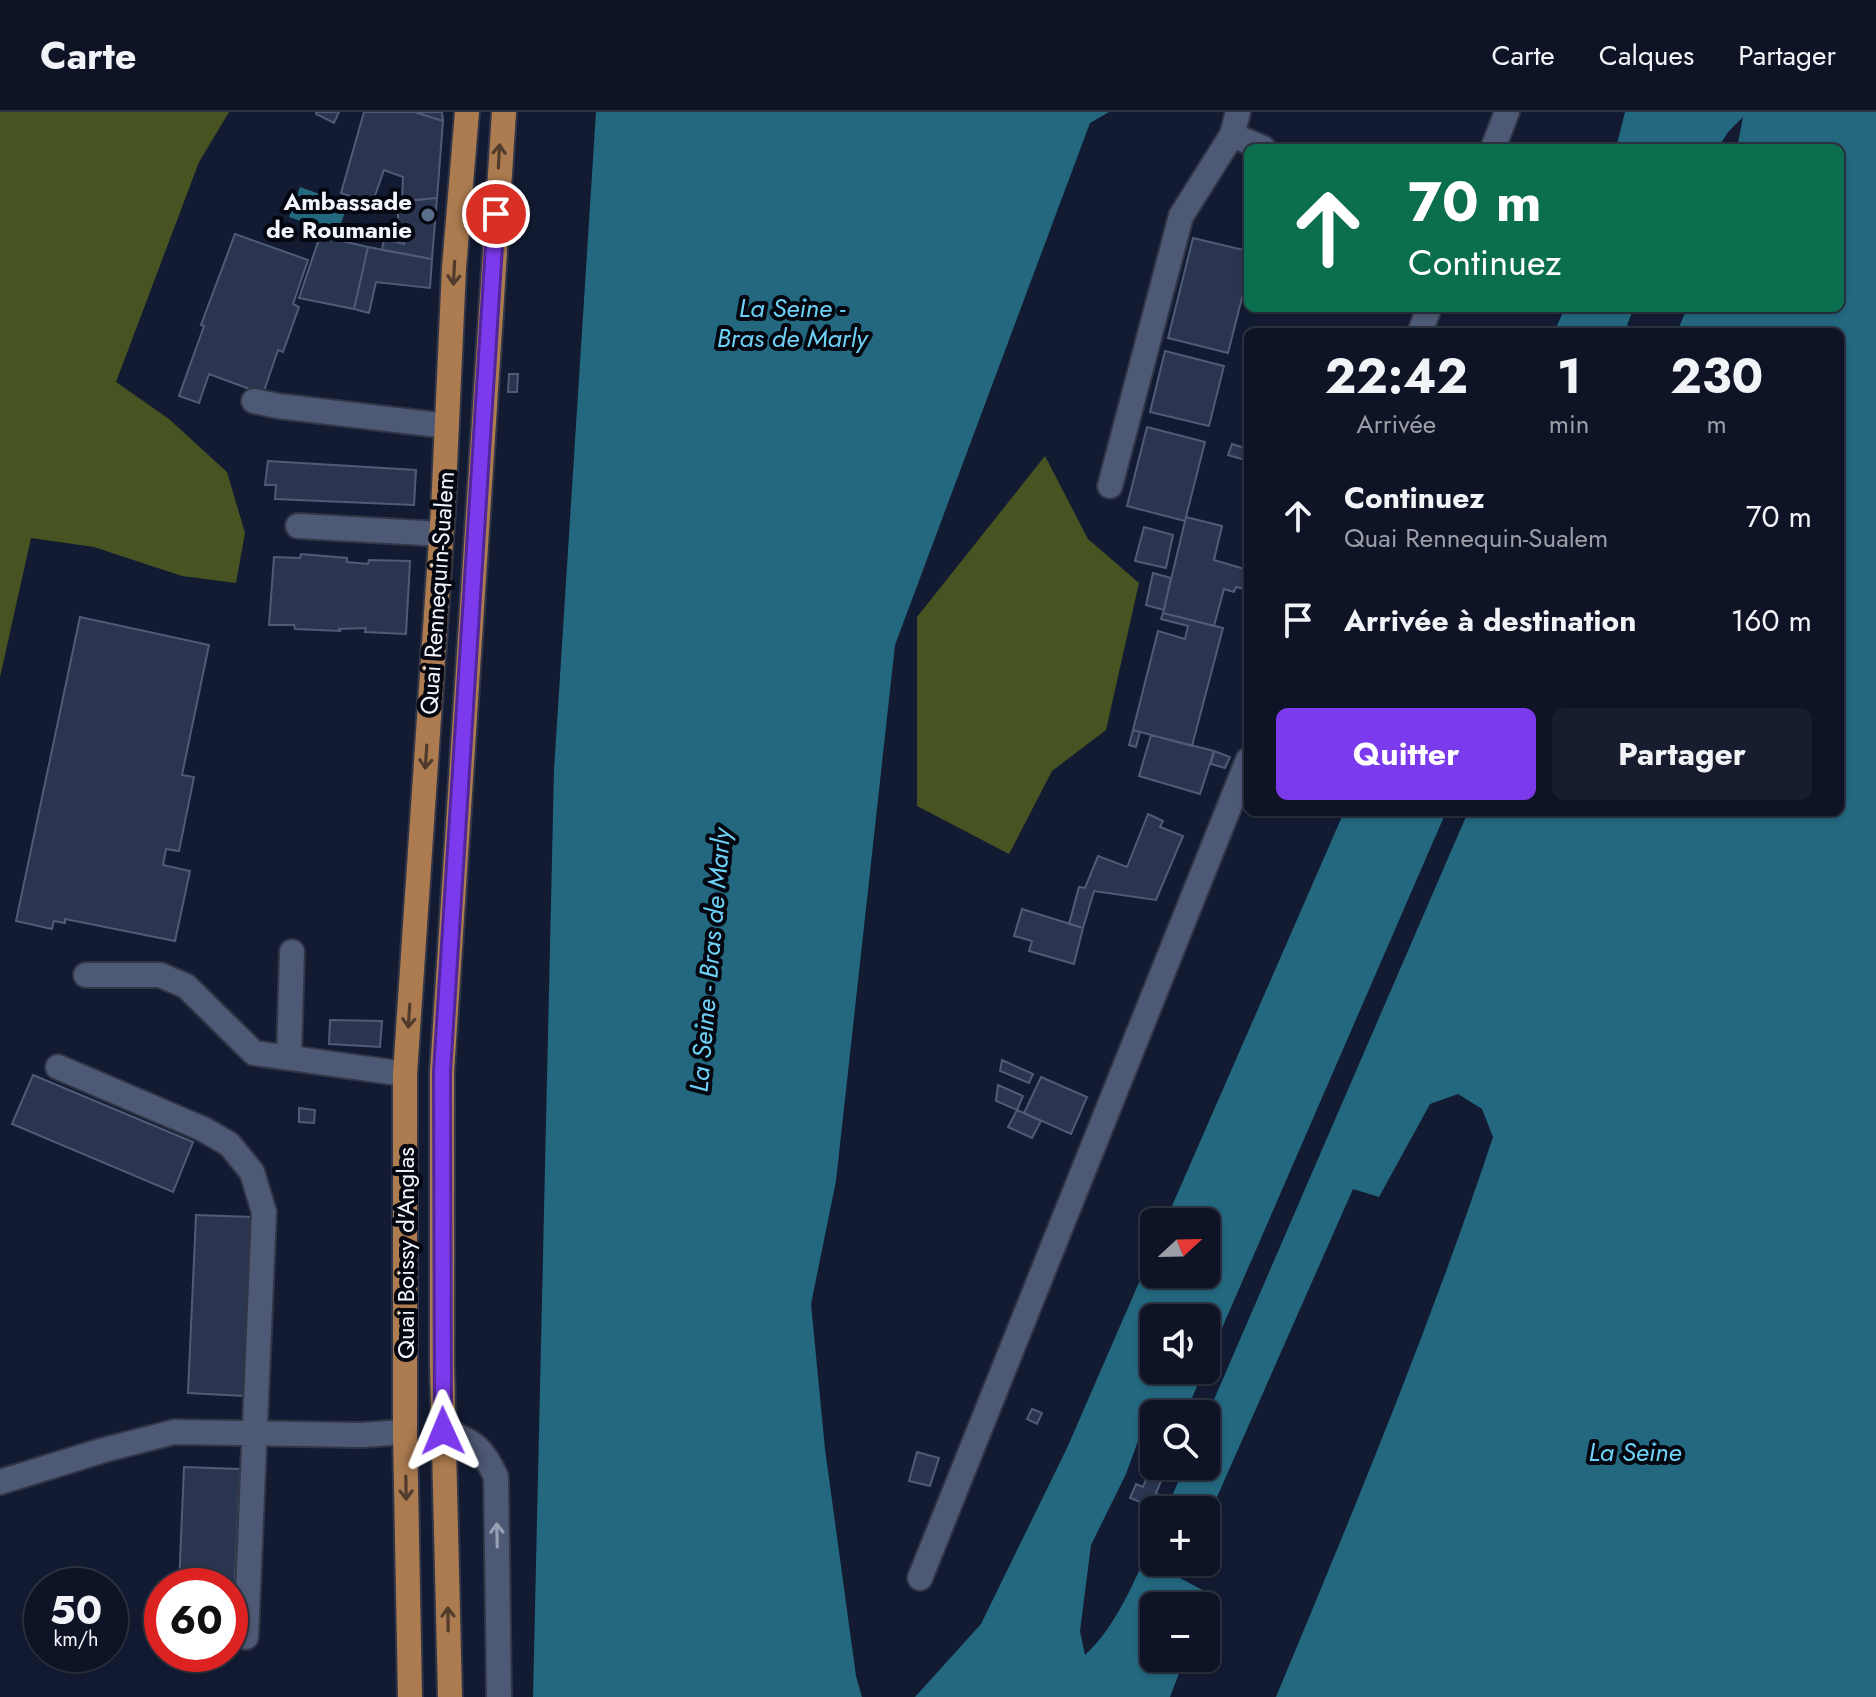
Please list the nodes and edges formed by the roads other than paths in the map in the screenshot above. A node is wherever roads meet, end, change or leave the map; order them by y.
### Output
1 (467, 112) edge
2 (504, 112) edge
3 (1507, 112) edge
4 (1235, 124) edge
5 (1258, 144) edge
6 (1495, 144) edge
7 (254, 401) dead end
8 (447, 426) junction
9 (1110, 486) dead end
10 (298, 526) dead end
11 (441, 534) junction
12 (1244, 770) edge
13 (292, 952) dead end
14 (86, 975) dead end
15 (289, 1056) junction
16 (58, 1067) dead end
17 (442, 1072) joint
18 (405, 1074) junction
19 (443, 1431) junction
20 (405, 1432) junction
21 (253, 1435) junction
22 (0, 1482) edge
23 (920, 1578) dead end
24 (248, 1579) edge
25 (410, 1697) edge
26 (450, 1697) edge
27 (499, 1697) edge

1 -> 8 main road, Quai Rennequin-Sualem
17 -> 2 main road, Quai Rennequin-Sualem
3 - 6 street
4 - 5 street
4 - 9 street
7 - 8 street
8 - 11 main road, Quai Rennequin-Sualem
10 - 11 street
11 -> 18 main road, Quai Rennequin-Sualem
12 - 23 street
13 - 15 street
14 - 15 street
15 - 18 street
16 - 21 street
17 - 19 main road, Quai Boissy d'Anglas
18 - 20 main road, Quai Boissy d'Anglas
19 - 20 main road
26 -> 19 main road, Quai Boissy d'Anglas
27 -> 19 street
20 - 21 street
20 -> 25 main road, Quai Boissy d'Anglas
21 - 22 street
21 - 24 street

